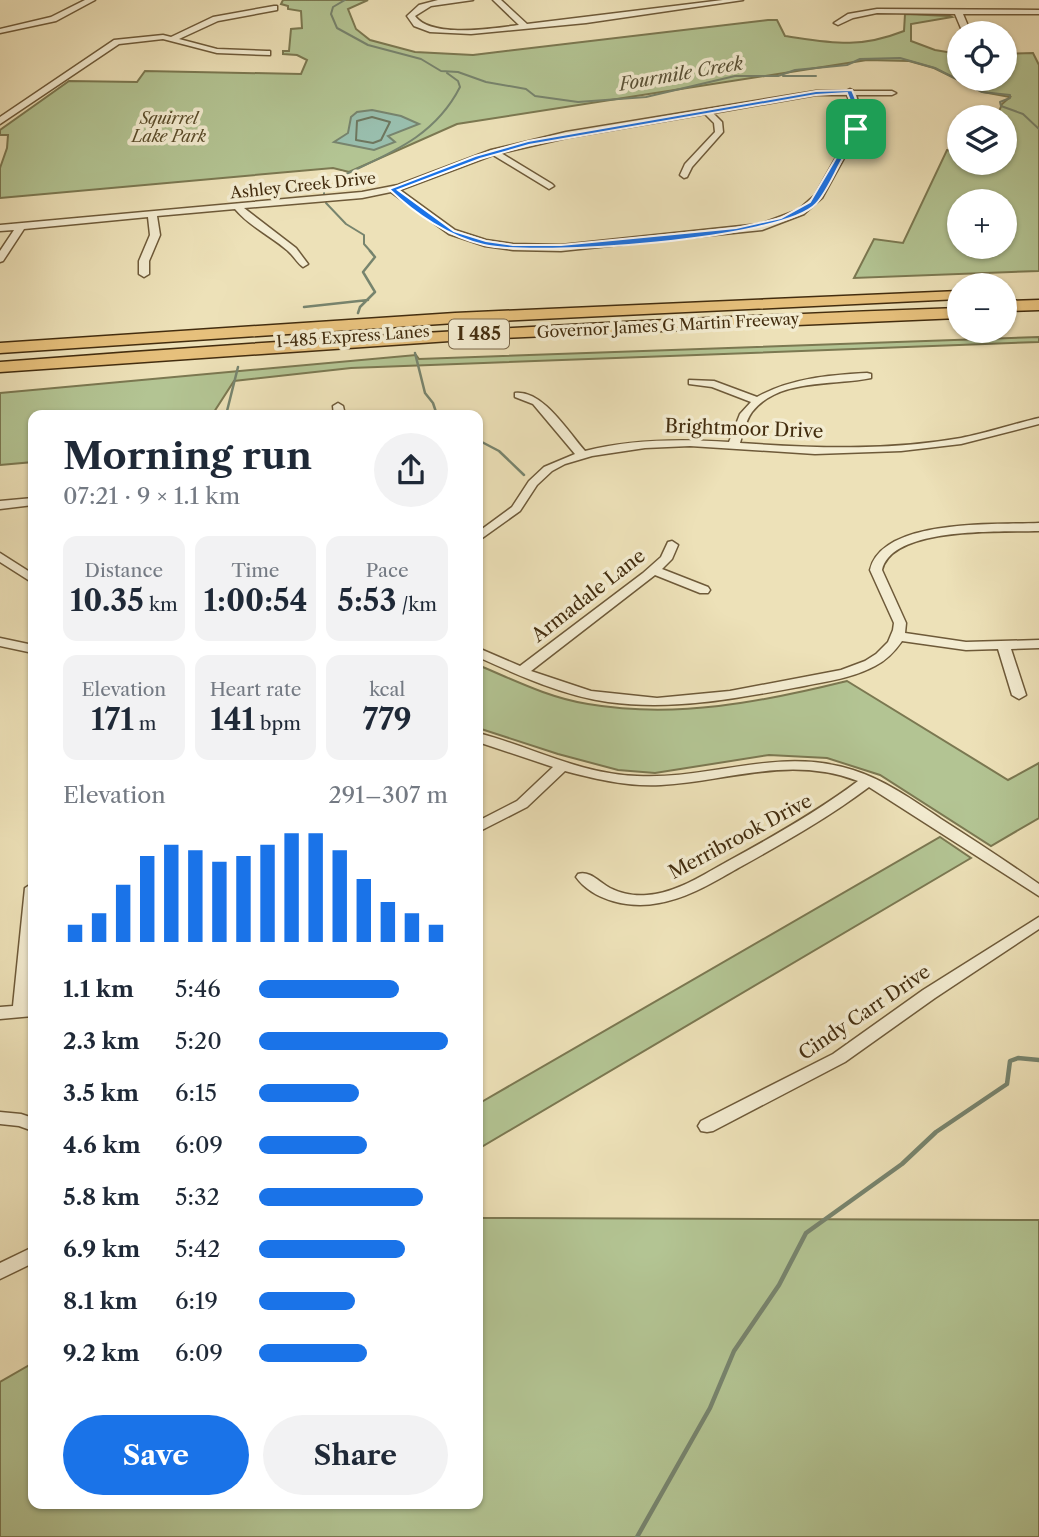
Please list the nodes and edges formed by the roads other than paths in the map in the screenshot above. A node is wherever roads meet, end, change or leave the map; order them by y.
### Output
1 (91, 0) edge
2 (469, 0) edge
3 (497, 0) edge
4 (666, 0) edge
5 (739, 0) edge
6 (274, 8) dead end
7 (678, 10) junction
8 (958, 12) junction
9 (1039, 12) edge
10 (962, 21) edge
11 (838, 23) dead end
12 (527, 28) junction
13 (0, 31) edge
14 (174, 38) junction
15 (267, 53) dead end
16 (850, 91) junction
17 (892, 93) dead end
18 (707, 111) junction
19 (0, 121) edge
20 (494, 152) junction
21 (684, 175) dead end
22 (549, 186) dead end
23 (393, 189) junction
24 (238, 206) junction
25 (152, 214) junction
26 (21, 226) junction
27 (0, 228) edge
28 (0, 259) edge
29 (303, 264) dead end
30 (144, 274) dead end
31 (1039, 293) edge
32 (1017, 294) edge
33 (947, 297) edge
34 (1039, 303) edge
35 (1017, 304) edge
36 (947, 305) edge
37 (947, 306) edge
38 (1039, 311) edge
39 (1017, 312) edge
40 (947, 313) edge
41 (0, 348) edge
42 (0, 355) edge
43 (0, 360) edge
44 (0, 367) edge
45 (867, 376) dead end
46 (693, 382) dead end
47 (519, 395) dead end
48 (759, 401) junction
49 (1037, 424) edge
50 (734, 445) junction
51 (582, 455) junction
52 (28, 502) edge
53 (0, 505) edge
54 (483, 522) edge
55 (1039, 527) edge
56 (491, 528) junction
57 (483, 534) edge
58 (672, 545) dead end
59 (0, 557) edge
60 (653, 570) junction
61 (28, 576) edge
62 (704, 590) dead end
63 (897, 636) junction
64 (0, 642) edge
65 (1039, 644) edge
66 (1004, 646) junction
67 (28, 648) edge
68 (483, 654) edge
69 (521, 672) junction
70 (1019, 695) dead end
71 (483, 739) edge
72 (563, 765) junction
73 (869, 780) junction
74 (483, 824) edge
75 (583, 877) dead end
76 (1039, 891) edge
77 (1039, 922) edge
78 (28, 990) edge
79 (27, 1011) edge
80 (0, 1013) edge
81 (0, 1118) edge
82 (28, 1123) edge
83 (707, 1126) dead end
84 (28, 1257) edge
85 (0, 1272) edge

1 - 13 street
2 - 12 street
3 - 12 street
4 - 7 street
5 - 7 street
6 - 14 street
7 - 12 street
8 - 9 street
8 - 10 street
8 - 11 street
14 - 15 street
14 - 19 street
16 - 17 street, Ashley Creek Drive
16 - 18 street, Ashley Creek Drive
16 - 23 street
18 - 20 street, Ashley Creek Drive
18 - 21 street
20 - 22 street
20 - 23 street, Ashley Creek Drive
23 - 24 street, Ashley Creek Drive
24 - 25 street, Ashley Creek Drive
24 - 29 street
25 - 26 street, Ashley Creek Drive
25 - 30 street
26 - 27 street, Ashley Creek Drive
26 - 28 street
31 - 32 highway
33 - 41 highway, Governor James G Martin Freeway / I 485
34 - 35 highway
36 - 42 highway, I-485 Express Lanes / I 485
37 - 43 highway, I-485 Express Lanes / I 485
38 - 39 highway
40 - 44 highway, Governor James G Martin Freeway / I 485
45 - 48 street
46 - 48 street
47 - 51 street
48 - 50 street
49 - 50 street, Brightmoor Drive
50 - 51 street, Brightmoor Drive
51 - 56 street, Brightmoor Drive
52 - 53 street
54 - 56 street
55 - 63 street
56 - 57 street, Brightmoor Drive
58 - 60 street, Armadale Lane
59 - 61 street
60 - 62 street
60 - 69 street, Armadale Lane
63 - 66 street
63 - 69 street
64 - 67 street
65 - 66 street
66 - 70 street
68 - 69 street
71 - 72 street
72 - 73 street
72 - 74 street
73 - 75 street, Merribrook Drive
73 - 76 street
77 - 83 street, Cindy Carr Drive
78 - 79 street
79 - 80 street
81 - 82 street
84 - 85 street

